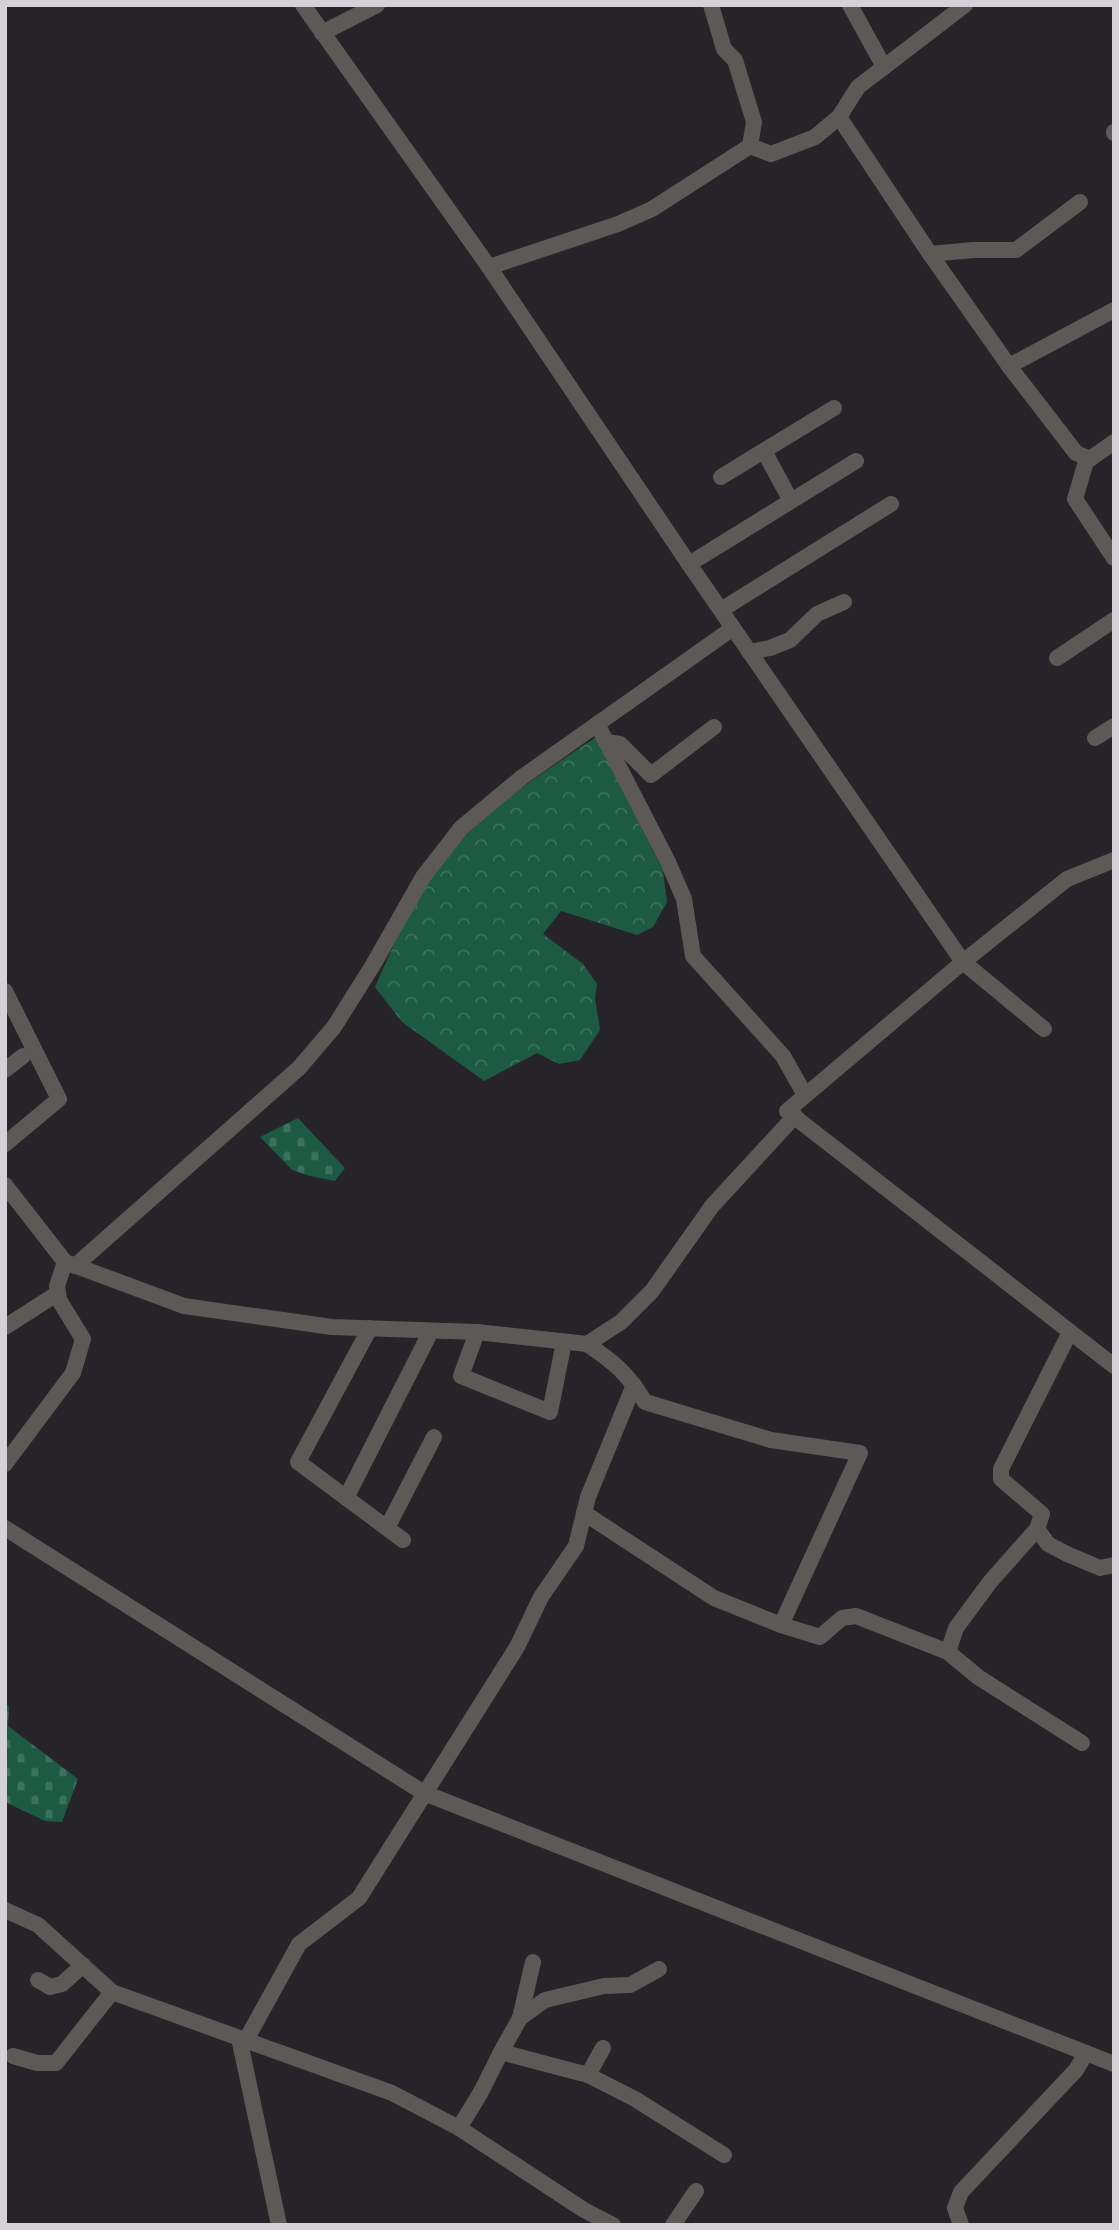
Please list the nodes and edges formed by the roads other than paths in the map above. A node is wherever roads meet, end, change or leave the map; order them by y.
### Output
1 (303, 5) edge
2 (377, 5) edge
3 (711, 5) edge
4 (850, 5) edge
5 (965, 5) edge
6 (322, 33) junction
7 (884, 67) junction
8 (839, 117) junction
9 (750, 146) junction
10 (1080, 202) dead end
11 (930, 254) junction
12 (489, 267) junction
13 (1114, 310) edge
14 (1009, 366) junction
15 (834, 408) dead end
16 (1114, 442) edge
17 (764, 451) junction
18 (1087, 458) junction
19 (856, 461) dead end
20 (721, 477) dead end
21 (791, 500) junction
22 (891, 504) dead end
23 (1114, 558) edge
24 (689, 564) junction
25 (844, 602) dead end
26 (721, 610) junction
27 (1114, 620) edge
28 (733, 628) junction
29 (749, 652) junction
30 (1056, 657) dead end
31 (597, 724) junction
32 (1114, 726) edge
33 (714, 727) dead end
34 (1095, 738) dead end
35 (606, 742) junction
36 (1114, 860) edge
37 (963, 962) junction
38 (5, 991) edge
39 (1044, 1030) dead end
40 (23, 1056) dead end
41 (5, 1070) edge
42 (805, 1095) junction
43 (795, 1116) junction
44 (5, 1144) edge
45 (5, 1185) edge
46 (70, 1264) junction
47 (58, 1293) junction
48 (5, 1327) edge
49 (370, 1328) junction
50 (431, 1331) junction
51 (477, 1332) junction
52 (1070, 1332) junction
53 (564, 1342) junction
54 (587, 1344) junction
55 (1114, 1366) edge
56 (635, 1385) junction
57 (434, 1437) dead end
58 (5, 1464) edge
59 (346, 1498) junction
60 (584, 1513) junction
61 (5, 1528) edge
62 (387, 1528) junction
63 (1037, 1529) junction
64 (403, 1540) dead end
65 (1114, 1565) edge
66 (781, 1625) junction
67 (948, 1652) junction
68 (1082, 1743) dead end
69 (424, 1793) junction
70 (5, 1910) edge
71 (533, 1962) dead end
72 (83, 1965) junction
73 (659, 1969) dead end
74 (38, 1980) dead end
75 (112, 1992) junction
76 (520, 2018) junction
77 (242, 2039) junction
78 (603, 2048) dead end
79 (501, 2052) junction
80 (1086, 2053) junction
81 (13, 2056) dead end
82 (1114, 2064) edge
83 (588, 2075) junction
84 (459, 2128) junction
85 (724, 2155) dead end
86 (696, 2190) dead end
87 (279, 2225) edge
88 (613, 2225) edge
89 (673, 2225) edge
90 (961, 2225) edge

1 - 6 street
2 - 6 street
3 - 9 street
4 - 7 street
5 - 7 street
6 - 12 street
7 - 8 street
8 - 9 street
8 - 11 street
9 - 12 street
10 - 11 street
11 - 14 street
12 - 24 street
13 - 14 street
14 - 18 street
15 - 17 street
16 - 18 street
17 - 20 street
17 - 21 street
18 - 23 street
19 - 21 street
21 - 24 street
22 - 26 street
24 - 26 street
25 - 29 street
26 - 28 street
27 - 30 street
28 - 29 street
28 - 31 street
29 - 37 street
31 - 35 street
31 - 46 street
32 - 34 street
33 - 35 street
35 - 42 street
36 - 37 street
37 - 39 street
37 - 42 street
38 - 44 street
40 - 41 street
42 - 43 street
43 - 52 street
43 - 54 street
45 - 46 street
46 - 47 street
46 - 49 street
47 - 48 street
47 - 58 street
49 - 50 street
49 - 59 street
50 - 51 street
50 - 59 street
51 - 53 street
51 - 53 street
52 - 55 street
52 - 63 street
53 - 54 street
54 - 56 street
56 - 60 street
56 - 66 street
57 - 62 street
59 - 62 street
60 - 66 street
60 - 69 street
61 - 69 street
62 - 64 street
63 - 65 street
63 - 67 street
66 - 67 street
67 - 68 street
69 - 77 street
69 - 80 street
70 - 72 street
71 - 76 street
72 - 74 street
72 - 75 street
73 - 76 street
75 - 77 street
75 - 81 street
76 - 79 street
77 - 84 street
77 - 87 street
78 - 83 street
79 - 83 street
79 - 84 street
80 - 82 street
80 - 90 street
83 - 85 street
84 - 88 street
86 - 89 street

